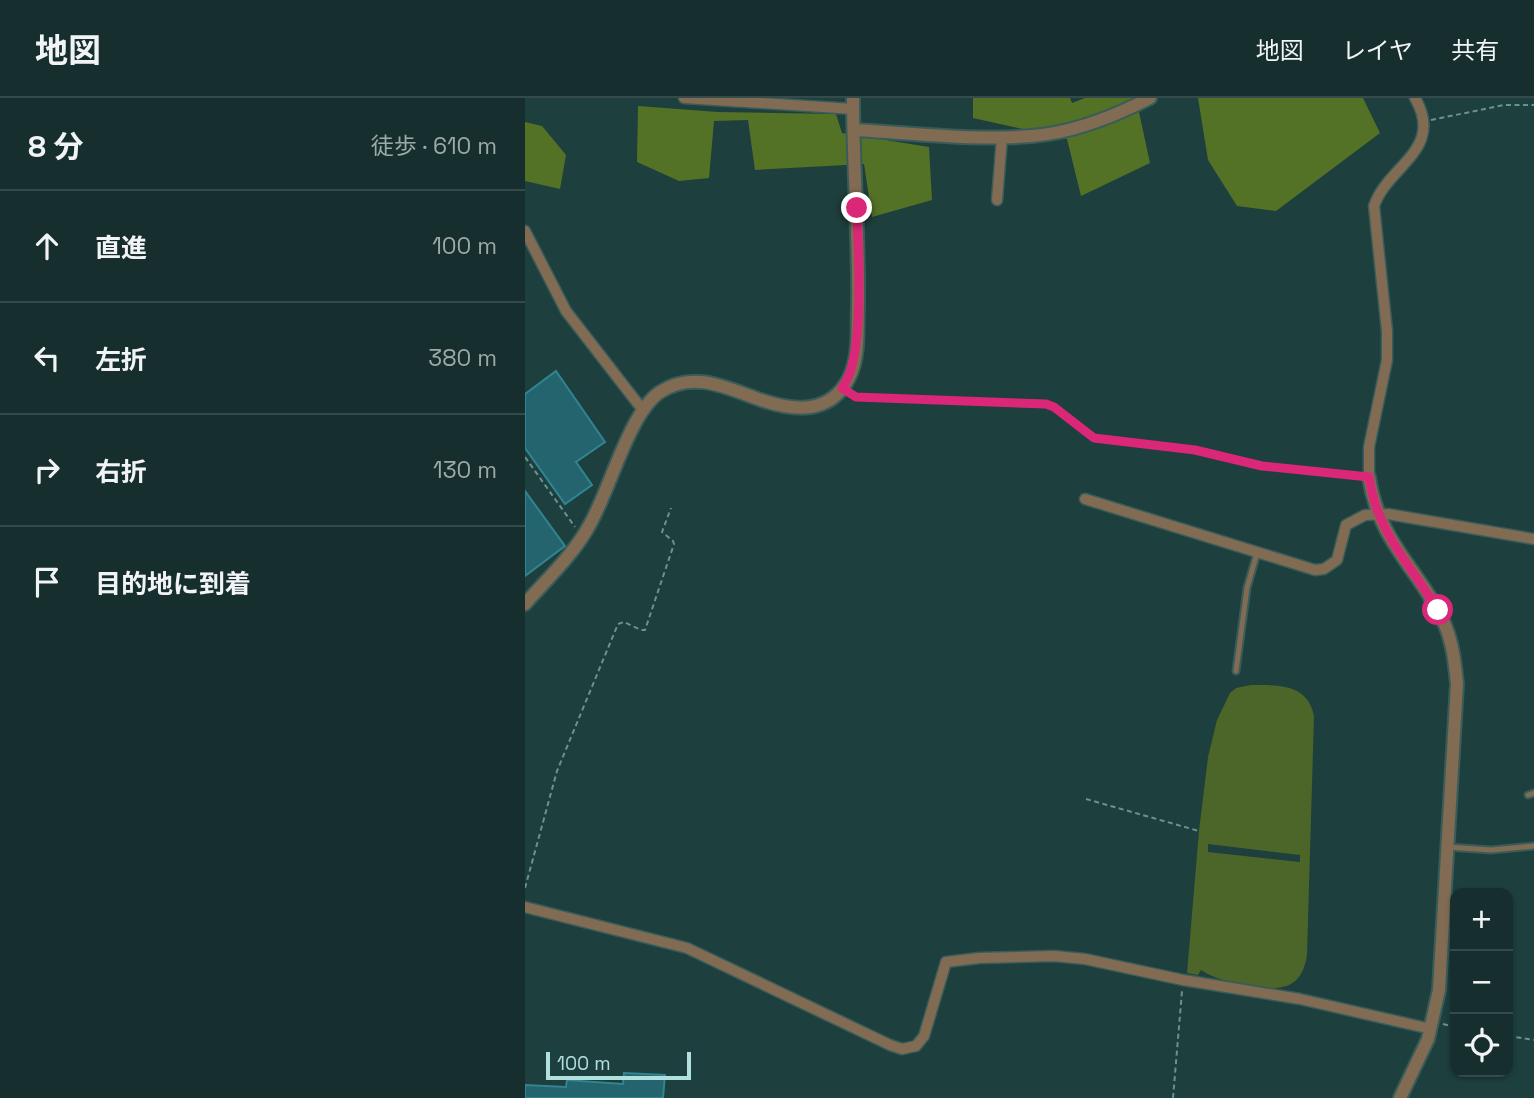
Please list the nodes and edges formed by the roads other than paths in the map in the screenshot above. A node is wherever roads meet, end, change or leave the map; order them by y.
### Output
1 (684, 98) edge
2 (1150, 98) edge
3 (1415, 98) edge
4 (853, 104) edge
5 (854, 130) junction
6 (1002, 137) junction
7 (997, 200) dead end
8 (525, 231) edge
9 (642, 409) junction
10 (1369, 477) joint
11 (1085, 499) dead end
12 (1377, 514) junction
13 (1534, 539) edge
14 (1257, 553) junction
15 (525, 604) edge
16 (1236, 671) dead end
17 (1534, 846) edge
18 (1448, 847) junction
19 (525, 907) edge
20 (1432, 1025) junction
21 (1400, 1098) edge

1 - 4 street
2 - 6 street
3 - 10 street
4 - 5 street
5 - 6 street
5 - 9 street
6 - 7 street
8 - 9 street
9 - 15 street
10 - 12 street
11 - 14 street
12 - 13 street
12 - 14 street
12 - 18 street
14 - 16 lane
17 - 18 lane
18 - 20 street
19 - 20 street
20 - 21 street

